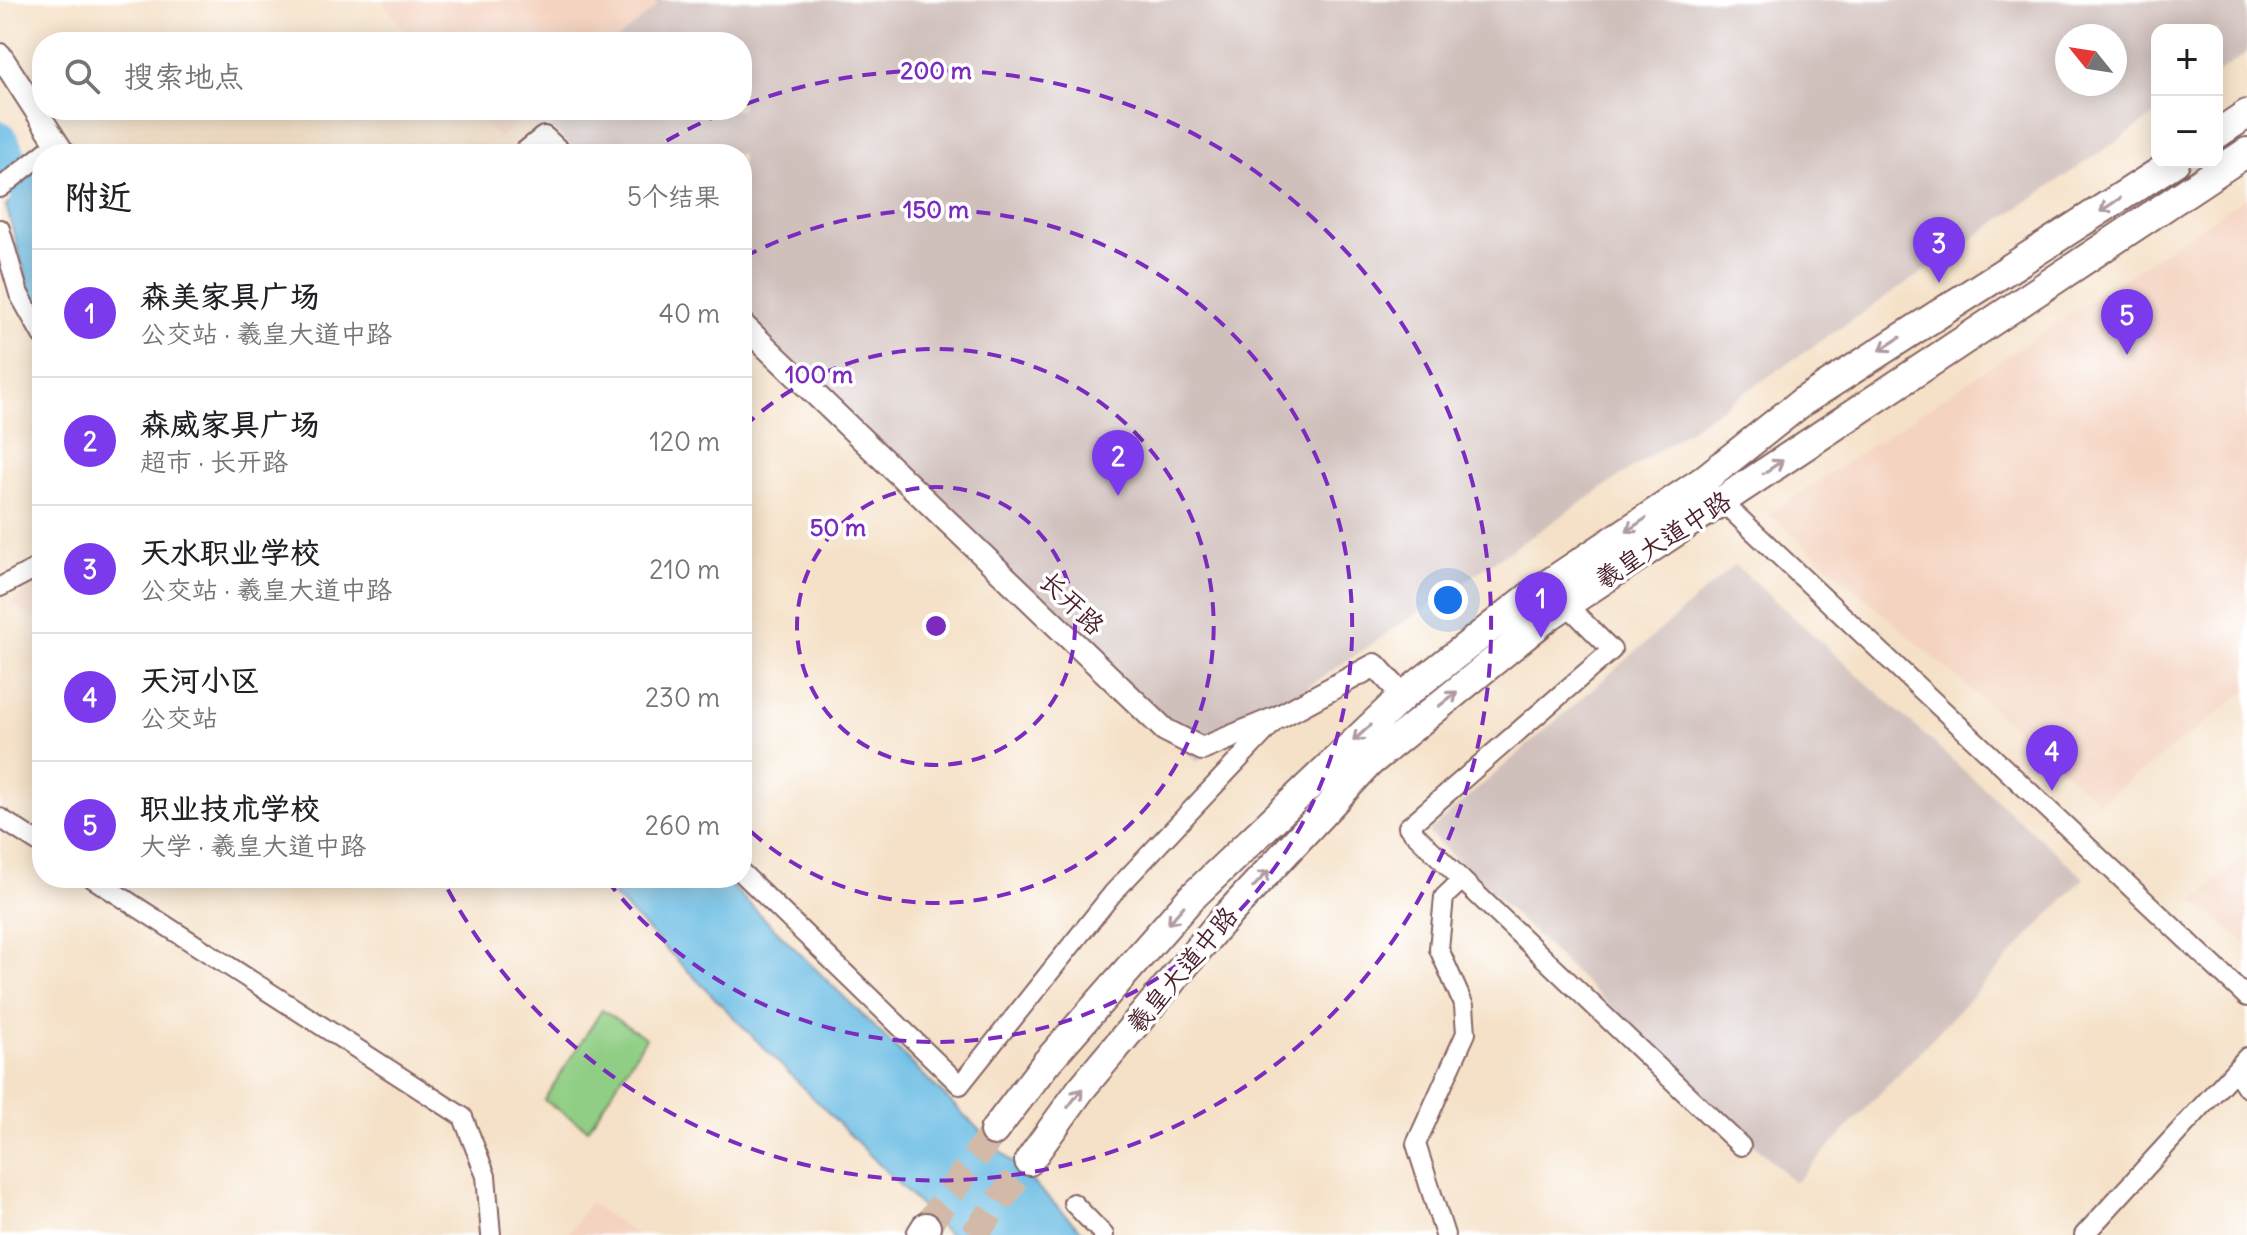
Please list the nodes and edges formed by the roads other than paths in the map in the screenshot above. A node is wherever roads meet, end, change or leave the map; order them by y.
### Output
1 (0, 55) edge
2 (32, 105) edge
3 (2247, 114) edge
4 (42, 120) edge
5 (2223, 130) edge
6 (57, 144) edge
7 (2247, 152) edge
8 (32, 162) edge
9 (2166, 168) edge
10 (0, 188) edge
11 (0, 229) edge
12 (32, 317) edge
13 (752, 334) edge
14 (1701, 482) junction
15 (1722, 502) junction
16 (32, 570) edge
17 (0, 587) edge
18 (1556, 595) junction
19 (1403, 696) junction
20 (1279, 717) junction
21 (0, 818) edge
22 (32, 839) edge
23 (1462, 880) junction
24 (752, 883) edge
25 (108, 888) edge
26 (2247, 997) edge
27 (2241, 1063) edge
28 (2247, 1088) edge
29 (994, 1131) tunnel mouth
30 (1741, 1146) dead end
31 (1029, 1161) tunnel mouth
32 (1073, 1203) dead end
33 (491, 1235) edge
34 (1104, 1235) edge
35 (1445, 1235) edge
36 (2084, 1235) edge

1 - 2 street
3 - 5 main road
4 - 6 street
15 -> 7 main road, 羲皇大道中路
8 - 10 street
9 -> 14 main road, 羲皇大道中路
11 - 12 street
13 - 20 street, 长开路
14 - 15 street
14 -> 18 main road, 羲皇大道中路
15 - 18 main road, 羲皇大道中路
15 - 26 street
16 - 17 street
18 - 19 main road, 羲皇大道中路
18 - 23 street
31 -> 18 main road, 羲皇大道中路
19 - 20 street, 长开路
19 -> 29 main road, 羲皇大道中路
20 - 24 street
21 - 22 street
23 - 30 street
23 - 35 street
25 - 33 street
27 - 28 street
27 - 36 street
32 - 34 street

